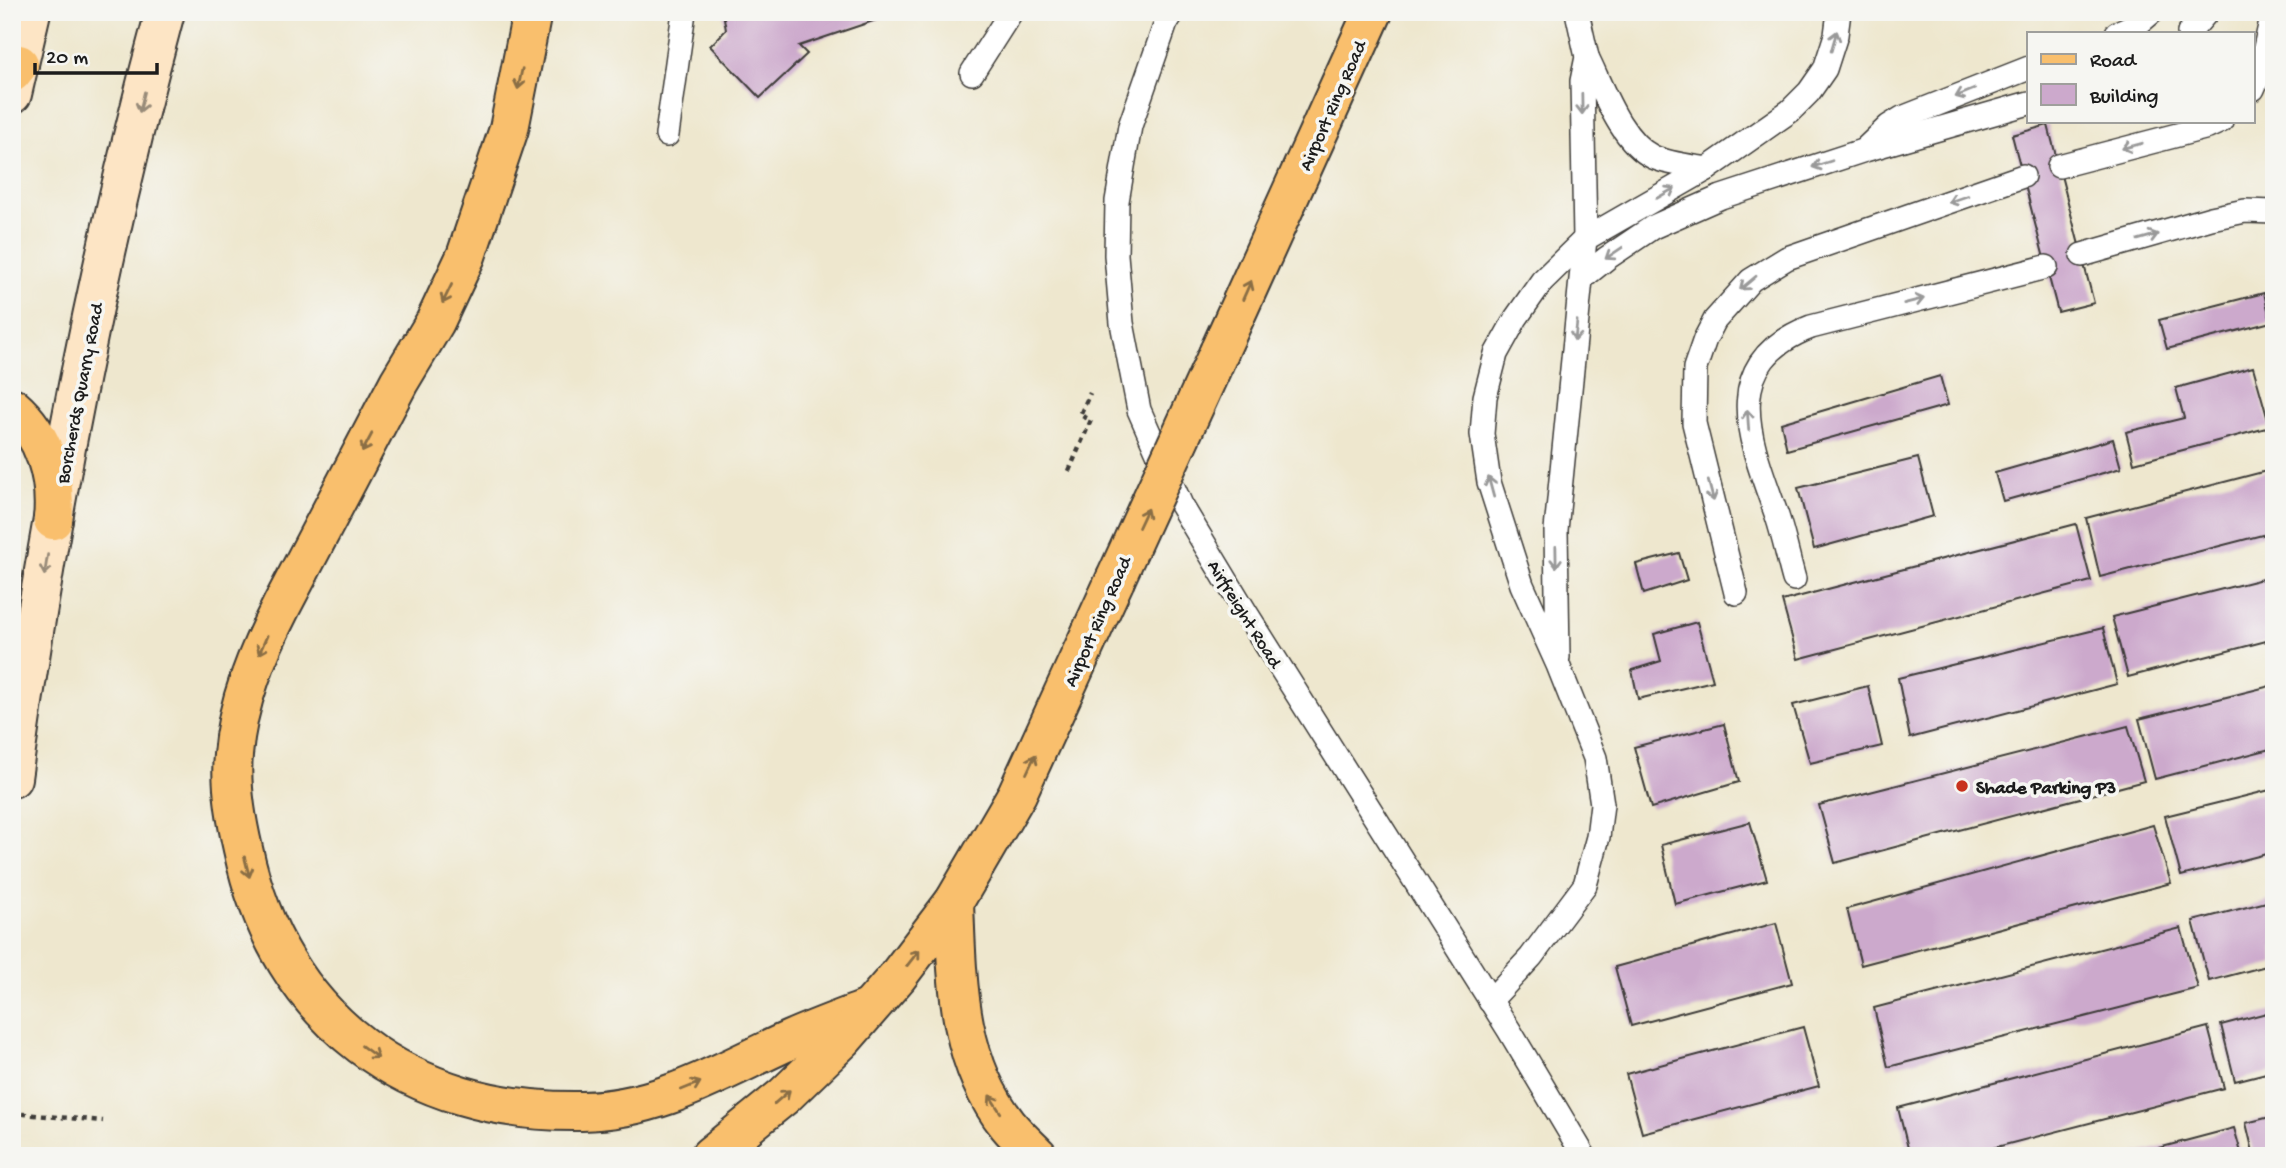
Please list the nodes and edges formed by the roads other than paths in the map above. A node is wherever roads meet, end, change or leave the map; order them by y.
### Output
1 (31, 12) edge
2 (165, 12) edge
3 (532, 12) edge
4 (684, 12) edge
5 (1012, 12) edge
6 (1172, 12) edge
7 (1373, 12) edge
8 (1577, 12) edge
9 (1839, 12) edge
10 (2152, 12) edge
11 (2207, 12) edge
12 (2273, 12) edge
13 (2119, 32) edge
14 (2190, 32) edge
15 (1587, 57) junction
16 (2027, 69) edge
17 (972, 73) dead end
18 (14, 77) edge
19 (2254, 87) edge
20 (2027, 104) edge
21 (2219, 122) edge
22 (667, 135) dead end
23 (1864, 150) junction
24 (2059, 166) dead end
25 (1707, 169) junction
26 (2023, 176) dead end
27 (2274, 212) edge
28 (1585, 239) junction
29 (2082, 256) dead end
30 (2046, 267) dead end
31 (1582, 278) junction
32 (12, 407) edge
33 (53, 520) junction
34 (1794, 579) dead end
35 (1736, 593) dead end
36 (1558, 666) junction
37 (12, 778) edge
38 (954, 902) junction
39 (1490, 1001) junction
40 (868, 1009) junction
41 (710, 1156) edge
42 (1038, 1156) edge
43 (1584, 1156) edge

1 - 18 main road
2 -> 33 main road, Borcherds Quarry Road
3 -> 40 main road
4 - 22 lane
5 - 17 lane
6 - 39 lane, Airfreight Road
38 -> 7 main road, Airport Ring Road, bridge
8 - 15 lane
25 -> 9 lane
10 - 13 lane
11 - 14 lane
12 - 19 lane
15 - 25 lane
15 -> 28 lane
16 -> 23 lane
20 - 23 lane
21 -> 24 lane
23 -> 31 lane
28 -> 25 lane
26 -> 35 lane
29 -> 27 lane
28 - 31 lane
36 -> 28 lane
34 -> 30 lane
31 -> 36 lane
32 - 33 main road
33 -> 37 main road, Borcherds Quarry Road
36 - 39 lane
40 -> 38 main road, Airport Ring Road
42 -> 38 main road
39 - 43 lane, Airfreight Road
41 -> 40 main road, Airport Ring Road

